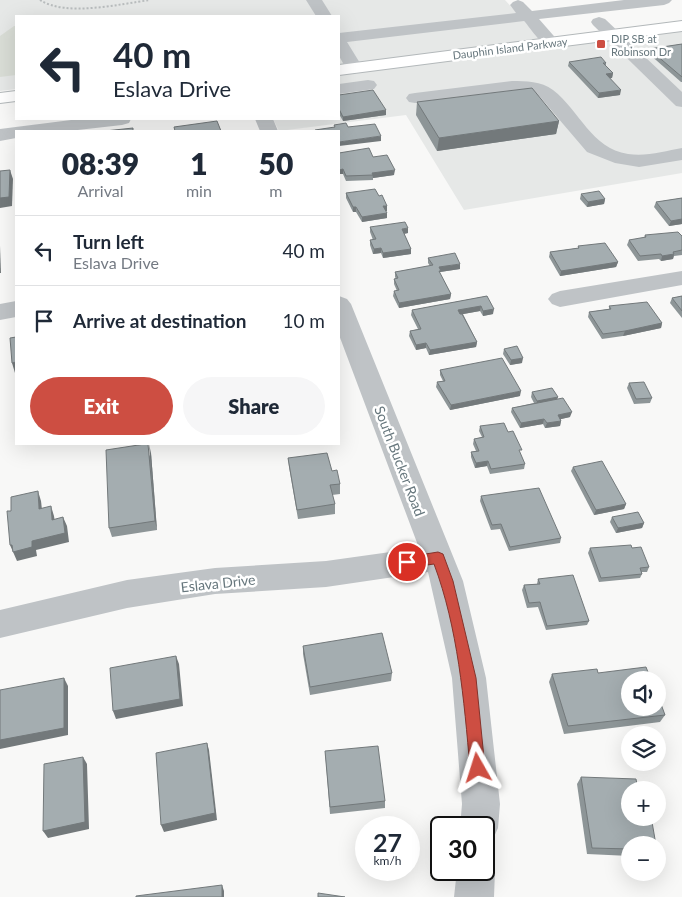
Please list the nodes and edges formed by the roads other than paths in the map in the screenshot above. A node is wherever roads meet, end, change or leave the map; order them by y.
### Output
1 (314, 0) edge
2 (513, 0) edge
3 (664, 0) edge
4 (682, 11) edge
5 (323, 15) edge
6 (528, 16) junction
7 (599, 22) junction
8 (682, 26) edge
9 (539, 28) junction
10 (613, 35) junction
11 (552, 42) junction
12 (340, 46) edge
13 (346, 69) edge
14 (368, 85) dead end
15 (340, 88) edge
16 (15, 96) edge
17 (0, 98) edge
18 (415, 98) dead end
19 (682, 102) edge
20 (15, 111) edge
21 (0, 113) edge
22 (114, 120) edge
23 (34, 130) edge
24 (15, 132) edge
25 (0, 135) edge
26 (682, 154) edge
27 (682, 278) edge
28 (560, 300) dead end
29 (340, 307) edge
30 (15, 309) edge
31 (0, 312) edge
32 (438, 558) junction
33 (0, 624) edge
34 (480, 816) edge
35 (475, 881) edge
36 (474, 897) edge

1 - 5 street
2 - 6 street
3 - 6 street
4 - 7 main road, Dauphin Island Parkway
6 - 9 street
6 - 12 street
7 - 9 main road, Dauphin Island Parkway
7 - 10 street
8 - 10 main road, Dauphin Island Parkway
9 - 11 street
9 - 12 main road, Dauphin Island Parkway
10 - 11 main road, Dauphin Island Parkway
10 - 19 street
11 - 13 main road, Dauphin Island Parkway
12 - 13 street
14 - 15 street
16 - 17 main road
18 - 26 street
20 - 21 main road
22 - 23 street
24 - 25 street
27 - 28 street
29 - 32 street, South Bucker Road
30 - 31 street
32 - 33 street, Eslava Drive
32 - 34 street, South Bucker Road
35 - 36 street

